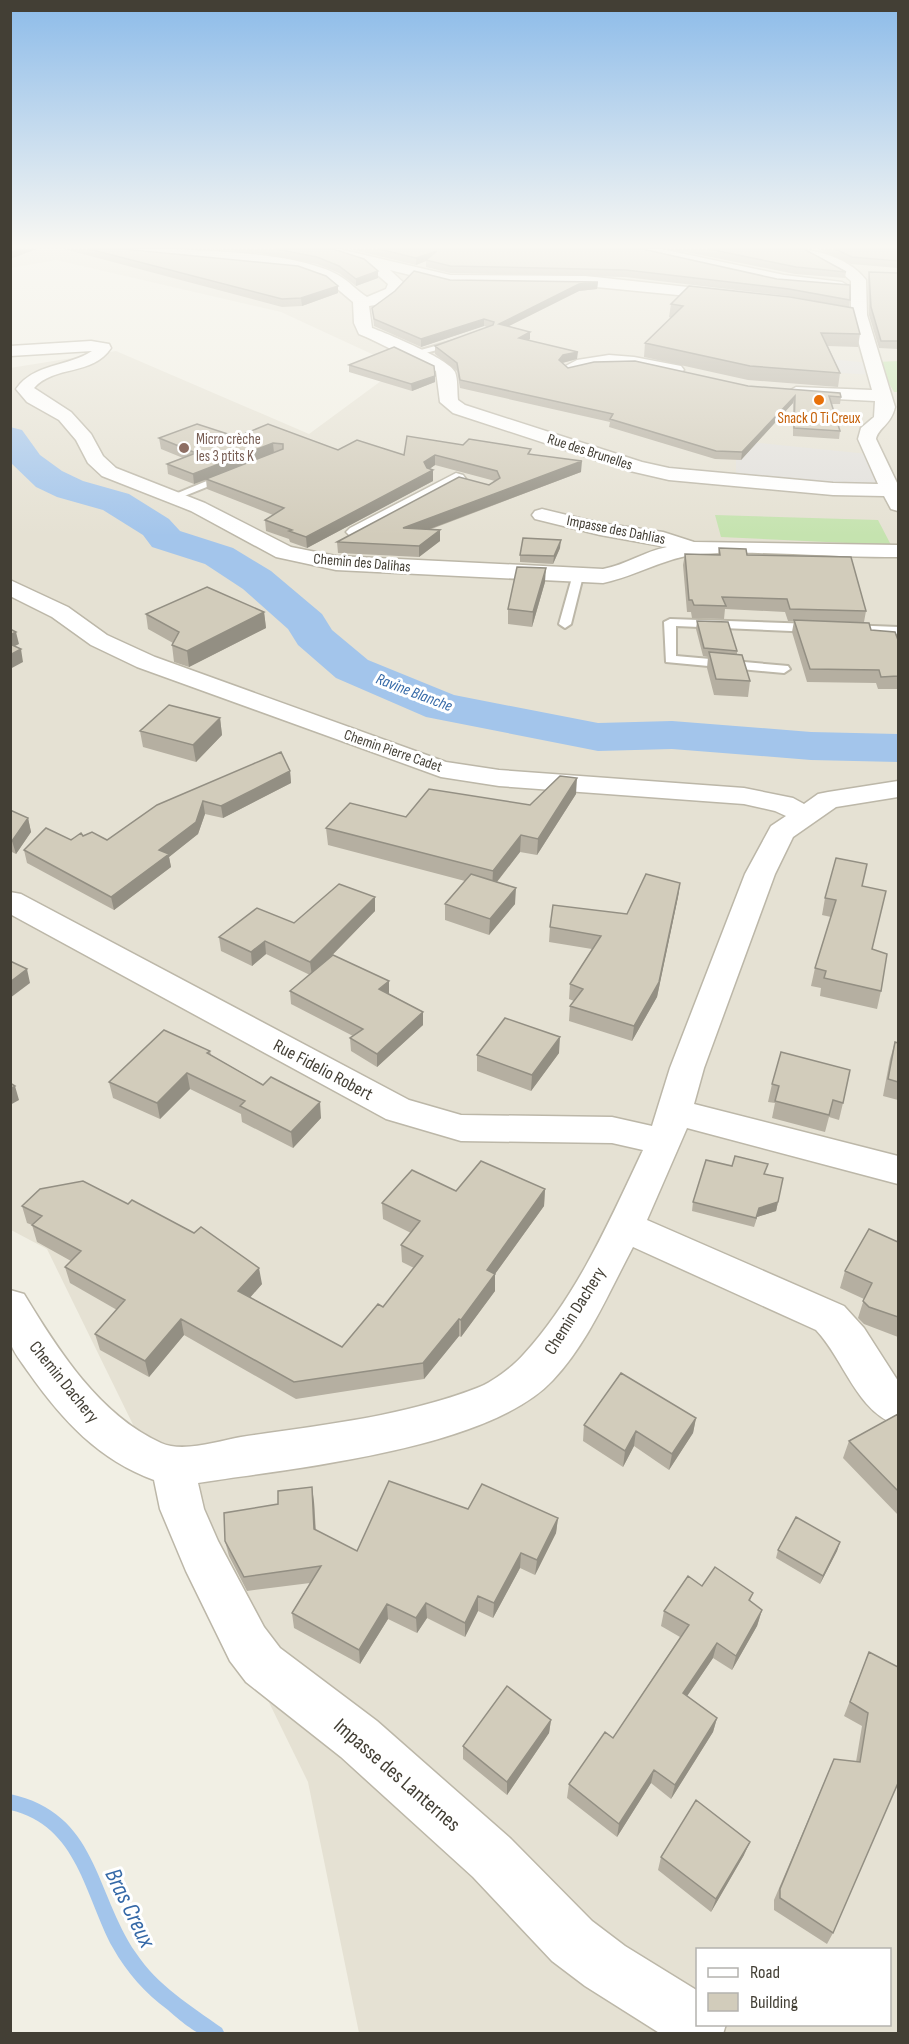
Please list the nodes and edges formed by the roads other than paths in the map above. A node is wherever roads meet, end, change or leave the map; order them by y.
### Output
1 (395, 344) edge
2 (450, 344) edge
3 (872, 344) edge
4 (10, 351) edge
5 (414, 353) junction
6 (569, 369) edge
7 (688, 373) edge
8 (776, 390) edge
9 (889, 394) edge
10 (871, 448) junction
11 (894, 448) dead end
12 (236, 473) edge
13 (477, 484) edge
14 (172, 496) junction
15 (895, 497) edge
16 (542, 515) dead end
17 (690, 549) junction
18 (898, 551) edge
19 (307, 559) junction
20 (577, 576) junction
21 (10, 587) edge
22 (565, 624) dead end
23 (898, 631) edge
24 (784, 669) dead end
25 (898, 789) edge
26 (804, 814) junction
27 (10, 901) edge
28 (669, 1127) junction
29 (898, 1170) edge
30 (625, 1227) junction
31 (10, 1306) edge
32 (898, 1407) edge
33 (173, 1467) junction
34 (696, 2023) edge

1 - 5 street, Rue des Brunelles
2 - 5 lane
3 - 9 street
4 - 14 street, Chemin des Dalihas
5 - 15 street, Rue des Brunelles
6 - 7 street
8 - 9 street
9 - 10 street
10 - 11 street
10 - 15 street
12 - 14 lane
13 - 19 street
14 - 19 street, Chemin des Dalihas
16 - 17 street, Impasse des Dahlias
17 - 18 street, Chemin des Dalihas
17 - 20 street, Chemin des Dalihas
19 - 20 street, Chemin des Dalihas
20 - 22 lane
21 - 26 street, Chemin Pierre Cadet
23 - 24 lane
25 - 26 street, Chemin Dachery
26 - 28 street, Chemin Dachery
27 - 28 street, Rue Fidelio Robert
28 - 29 street, Rue Fidelio Robert
28 - 30 street, Chemin Dachery
30 - 32 street
30 - 33 street, Chemin Dachery
31 - 33 street, Chemin Dachery
33 - 34 street, Impasse des Lanternes

